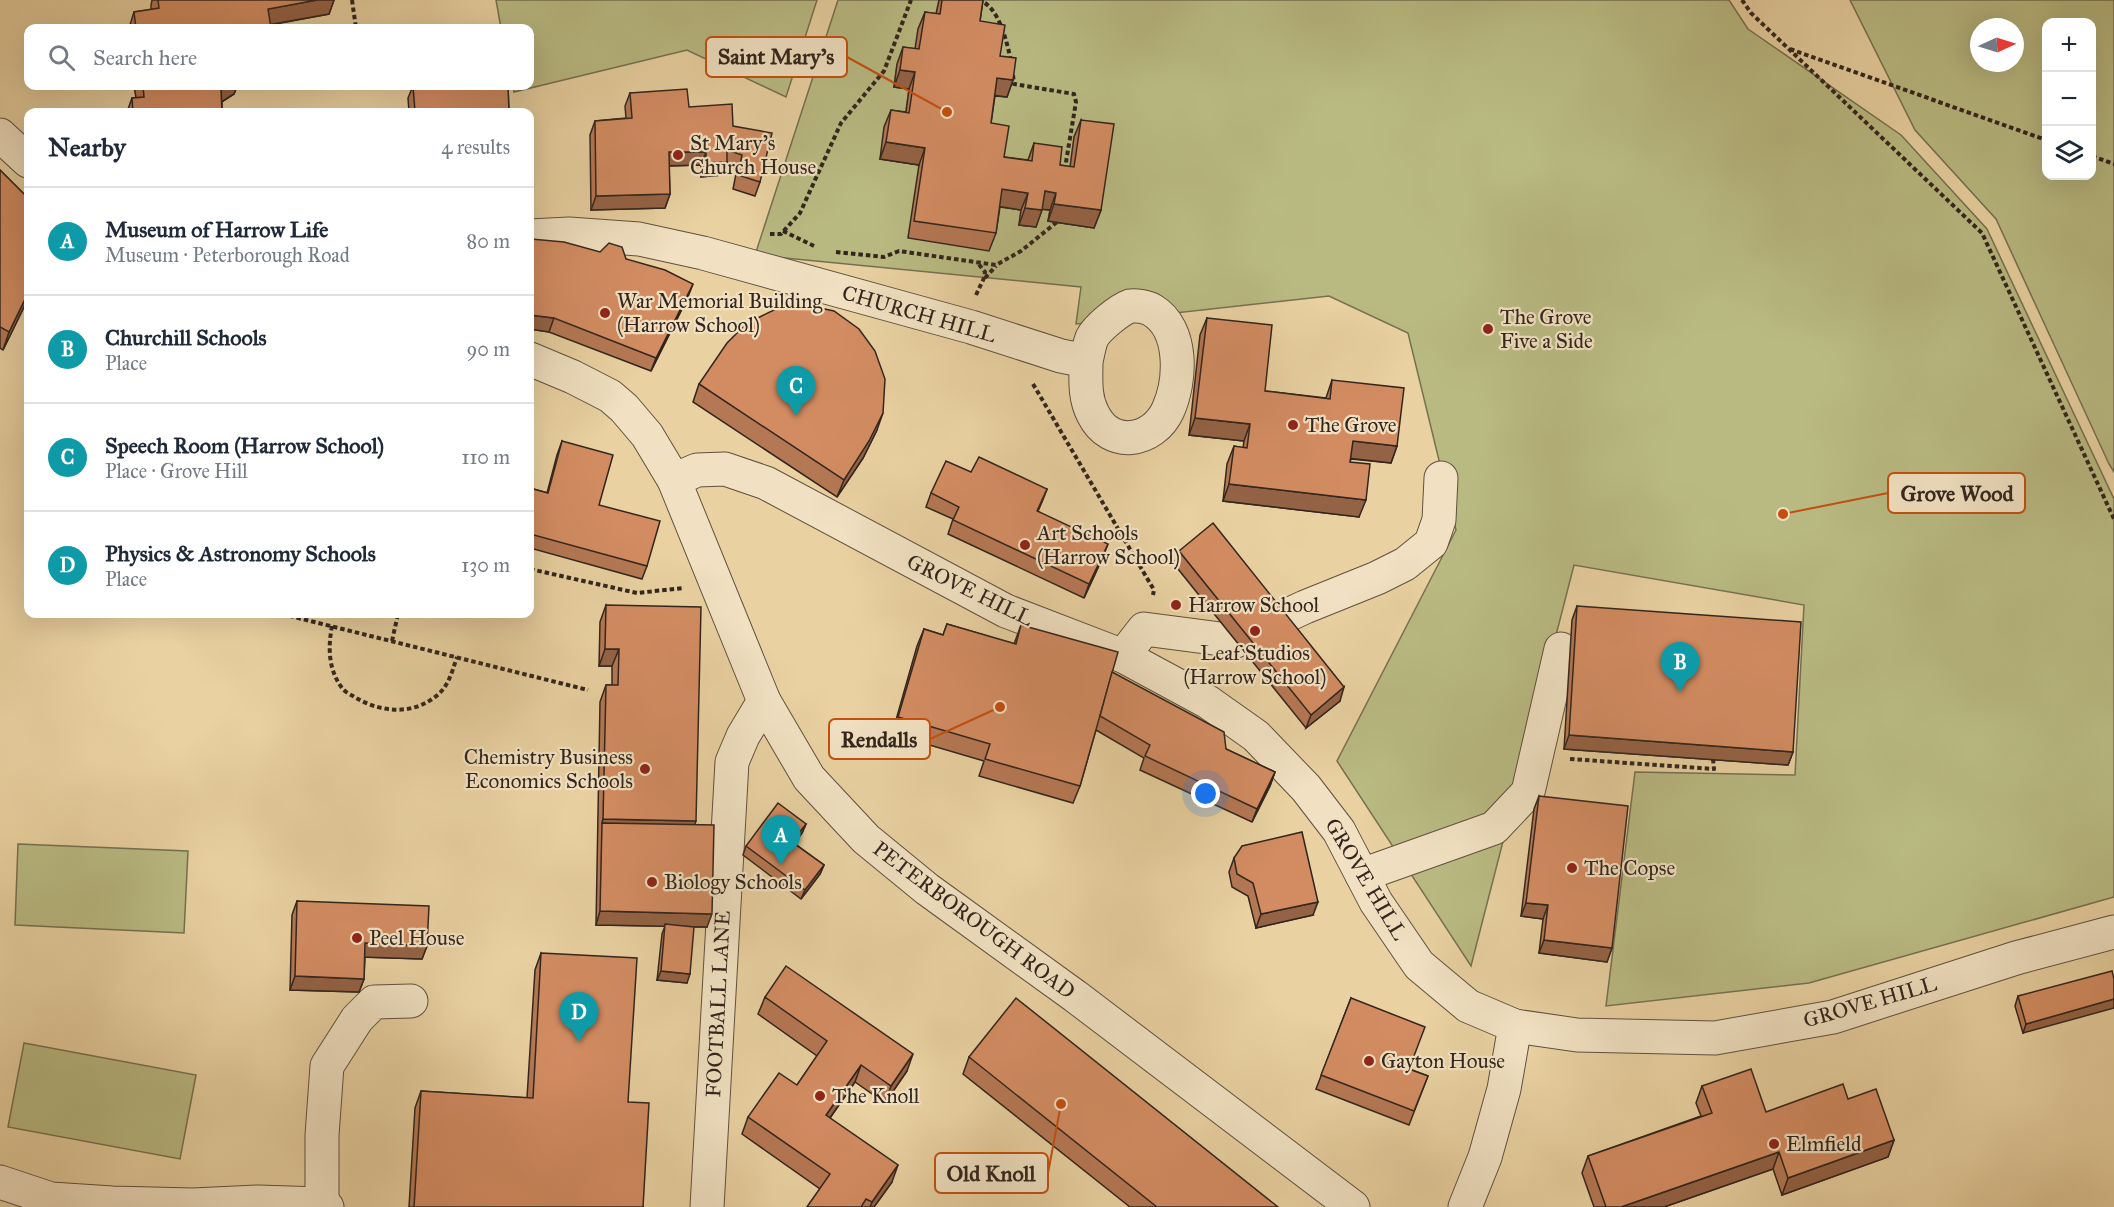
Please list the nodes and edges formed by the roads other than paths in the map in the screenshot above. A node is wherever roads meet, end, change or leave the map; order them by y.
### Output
1 (0, 135) edge
2 (24, 157) edge
3 (534, 236) edge
4 (1074, 358) dead end
5 (534, 361) edge
6 (1441, 478) dead end
7 (674, 480) junction
8 (1275, 621) edge
9 (1236, 641) edge
10 (1561, 649) dead end
11 (1123, 656) junction
12 (764, 701) junction
13 (1362, 875) junction
14 (2114, 932) edge
15 (411, 1001) dead end
16 (1515, 1026) junction
17 (0, 1182) edge
18 (324, 1206) edge
19 (1349, 1206) edge
20 (707, 1207) edge
21 (1465, 1207) edge

1 - 2 street
3 - 4 street, CHURCH HILL
5 - 7 street, PETERBOROUGH ROAD
6 - 8 street
7 - 11 street, GROVE HILL
7 - 12 street, PETERBOROUGH ROAD
9 - 11 street
10 - 13 street
11 - 13 street, GROVE HILL
12 - 19 street, PETERBOROUGH ROAD
12 - 20 street, FOOTBALL LANE
13 - 16 street, GROVE HILL
14 - 16 street, GROVE HILL
15 - 18 street
16 - 21 street
17 - 18 street

